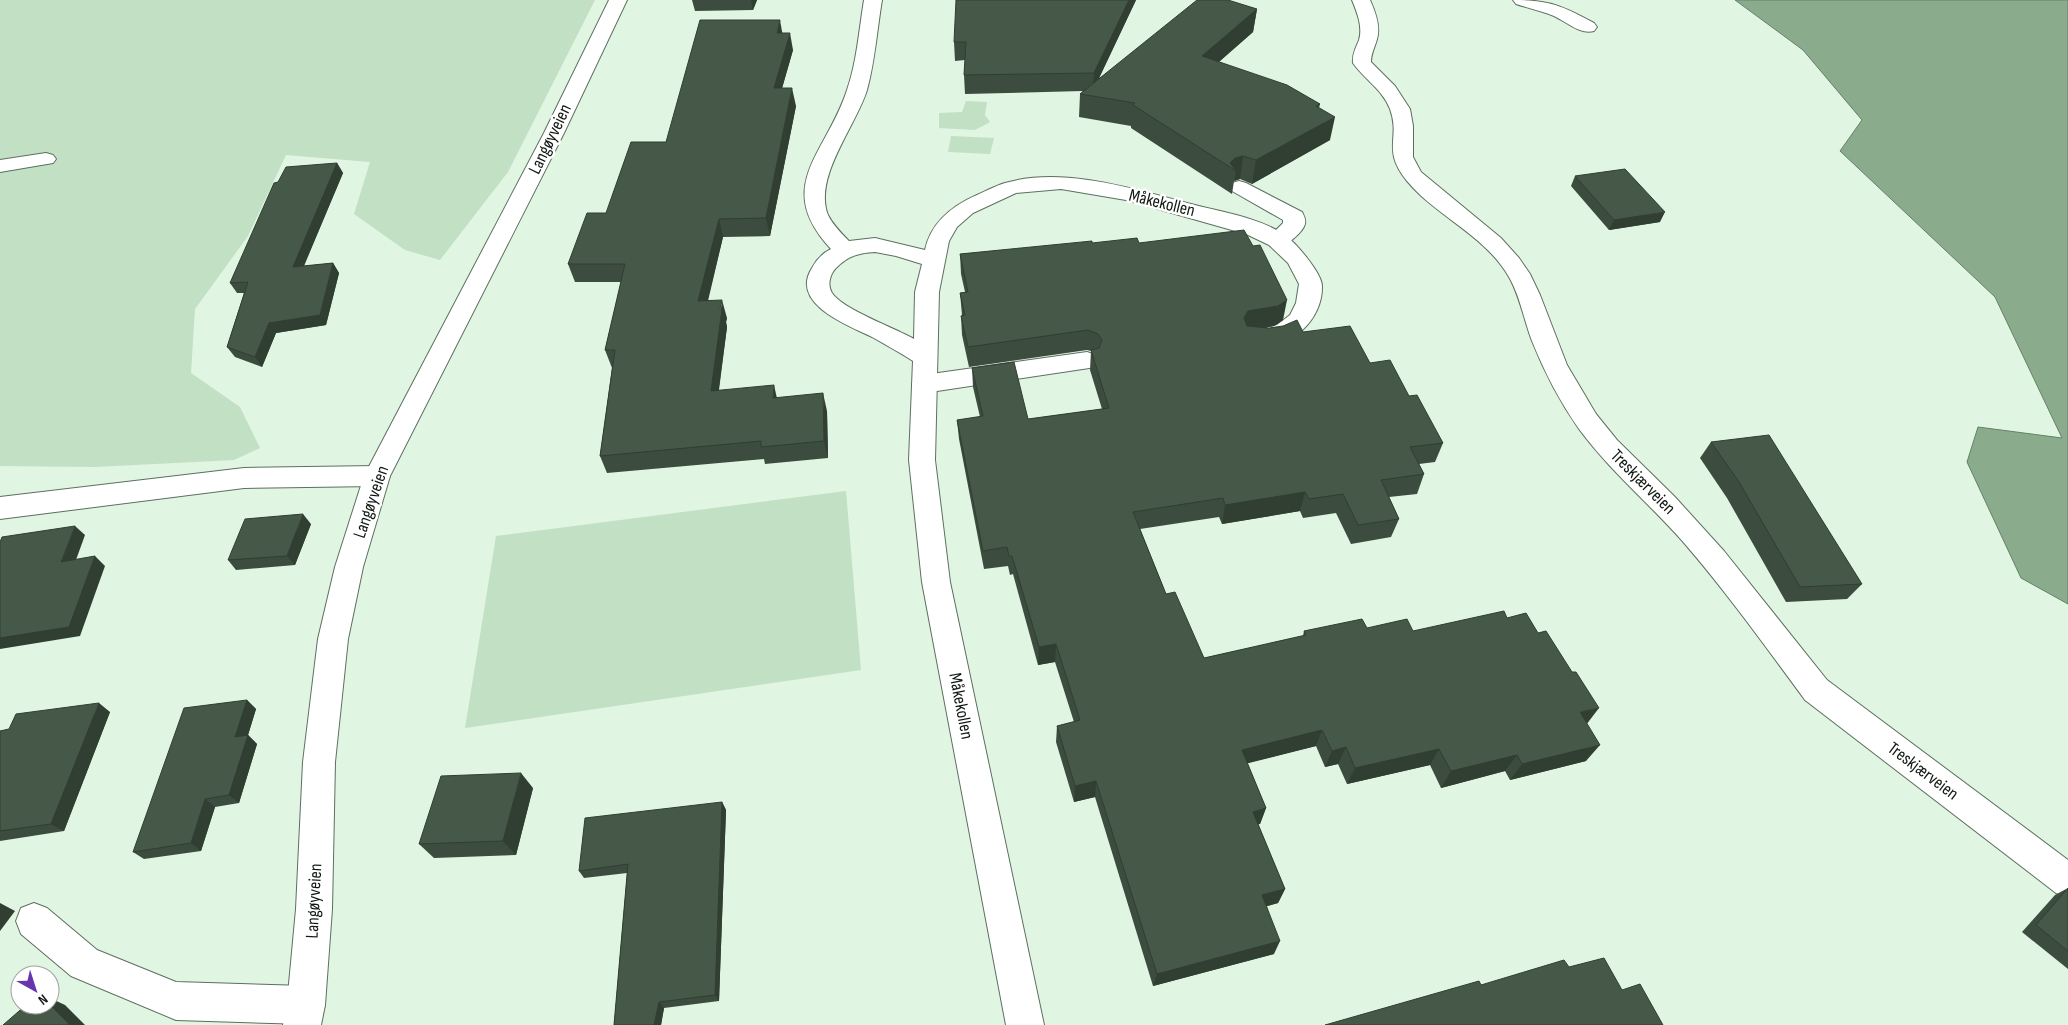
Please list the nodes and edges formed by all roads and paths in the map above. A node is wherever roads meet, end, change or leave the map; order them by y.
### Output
1 (618, 0) edge
2 (873, 0) edge
3 (1361, 0) edge
4 (1522, 0) edge
5 (1588, 27) dead end
6 (46, 159) dead end
7 (0, 166) edge
8 (1239, 188) dead end
9 (1277, 240) junction
10 (846, 250) junction
11 (932, 260) junction
12 (1254, 339) edge
13 (925, 357) junction
14 (1087, 362) dead end
15 (924, 384) junction
16 (377, 476) junction
17 (0, 508) edge
18 (2068, 880) edge
19 (34, 921) dead end
20 (304, 1015) edge
21 (1024, 1025) edge

1 - 16 street, Langøyveien
2 - 10 street
3 - 18 street, Treskjærveien
4 - 5 street
6 - 7 street
8 - 9 street
9 - 11 street, Måkekollen
9 - 12 street, Måkekollen
10 - 11 street
10 - 13 street
11 - 13 street, Måkekollen
13 - 15 street, Måkekollen
14 - 15 street
15 - 21 street, Måkekollen
16 - 17 street
16 - 20 street, Langøyveien
19 - 20 street

